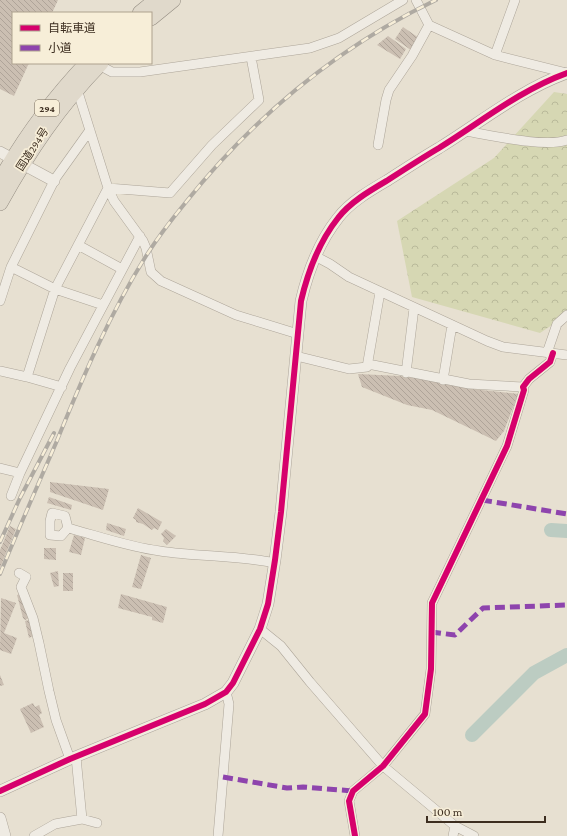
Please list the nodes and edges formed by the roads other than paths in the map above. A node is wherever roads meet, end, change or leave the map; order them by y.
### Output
1 (156, 0) edge
2 (173, 0) edge
3 (402, 0) edge
4 (416, 0) edge
5 (515, 0) edge
6 (141, 12) edge
7 (152, 17) edge
8 (430, 25) junction
9 (495, 55) junction
10 (251, 57) junction
11 (96, 64) edge
12 (566, 73) edge
13 (77, 89) junction
14 (90, 130) junction
15 (465, 131) junction
16 (567, 140) edge
17 (378, 145) dead end
18 (12, 158) edge
19 (0, 181) edge
20 (54, 181) junction
21 (108, 188) junction
22 (0, 203) edge
23 (140, 236) junction
24 (78, 244) junction
25 (315, 256) junction
26 (11, 267) junction
27 (122, 269) junction
28 (55, 289) junction
29 (380, 292) junction
30 (0, 301) edge
31 (103, 305) junction
32 (414, 308) junction
33 (567, 315) edge
34 (452, 325) junction
35 (298, 334) junction
36 (550, 353) junction
37 (567, 355) edge
38 (296, 356) junction
39 (368, 364) junction
40 (0, 371) edge
41 (406, 373) junction
42 (27, 377) junction
43 (443, 380) junction
44 (62, 387) junction
45 (523, 387) junction
46 (0, 468) edge
47 (20, 473) junction
48 (11, 496) dead end
49 (68, 528) dead end
50 (275, 563) junction
51 (19, 573) dead end
52 (260, 629) junction
53 (226, 692) junction
54 (73, 758) junction
55 (383, 766) junction
56 (0, 791) edge
57 (0, 818) edge
58 (82, 819) junction
59 (97, 823) dead end
60 (455, 826) junction
61 (5, 836) edge
62 (34, 836) edge
63 (218, 836) edge
64 (355, 836) edge
65 (453, 836) edge
66 (474, 836) edge

1 - 6 highway
2 - 7 highway
3 - 10 street
4 - 8 street
5 - 9 street
8 - 9 street
8 - 17 street
9 - 12 street
10 - 11 street
10 - 21 street
11 - 13 highway, 国道294号 / 294
11 - 18 highway, 国道294号 / 294
12 - 15 street
13 - 14 street
13 - 18 highway, 国道294号 / 294
14 - 20 street
14 - 21 street
15 - 16 street
15 - 25 street
18 - 19 highway, 国道294号 / 294
18 - 20 street
18 - 22 highway, 国道294号 / 294
20 - 26 street
21 - 23 street
21 - 24 street
23 - 27 street
23 - 35 street
24 - 27 street
24 - 28 street
25 - 29 street
25 - 35 street
26 - 28 street
26 - 30 street
27 - 31 street
28 - 31 street
28 - 42 street
29 - 32 street
29 - 39 street
31 - 44 street
32 - 34 street
32 - 41 street
33 - 36 street
34 - 36 street
34 - 43 street
35 - 38 street
36 - 37 street
36 - 45 street
38 - 39 street
38 - 50 street
39 - 41 street
40 - 42 street
41 - 43 street
42 - 44 street
43 - 45 street
44 - 47 street
45 - 55 street
46 - 47 street
47 - 48 street
49 - 50 street
50 - 52 street
51 - 54 street
52 - 53 street
52 - 55 street
53 - 54 street
53 - 63 street
54 - 56 street
54 - 58 street
55 - 60 street
55 - 64 street
57 - 61 street
58 - 59 street
58 - 62 street
60 - 65 street
60 - 66 street

